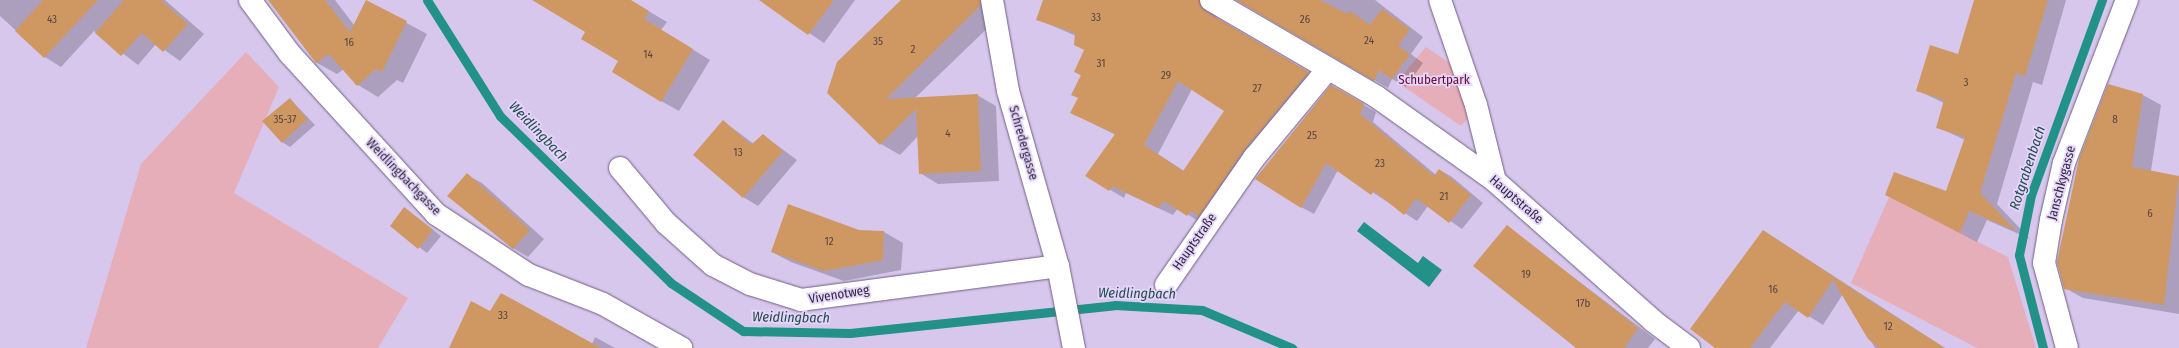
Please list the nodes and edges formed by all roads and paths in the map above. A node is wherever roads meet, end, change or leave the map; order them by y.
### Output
1 (250, 0) edge
2 (992, 0) edge
3 (1211, 0) edge
4 (1440, 0) edge
5 (2127, 0) edge
6 (1328, 68) junction
7 (620, 168) dead end
8 (1496, 181) junction
9 (1060, 275) junction
10 (1166, 285) dead end
11 (681, 348) edge
12 (1068, 348) edge
13 (1074, 348) edge
14 (1689, 348) edge
15 (2067, 348) edge

1 - 11 street, Weidlingbachgasse
2 - 9 street, Schredergasse
3 - 6 street, Hauptstraße
4 - 8 street
5 - 15 street, Janschkygasse
6 - 8 street, Hauptstraße
6 - 10 street, Hauptstraße
7 - 9 street, Vivenotweg
8 - 14 street, Hauptstraße
9 - 13 street, Schredergasse
12 - 13 street

